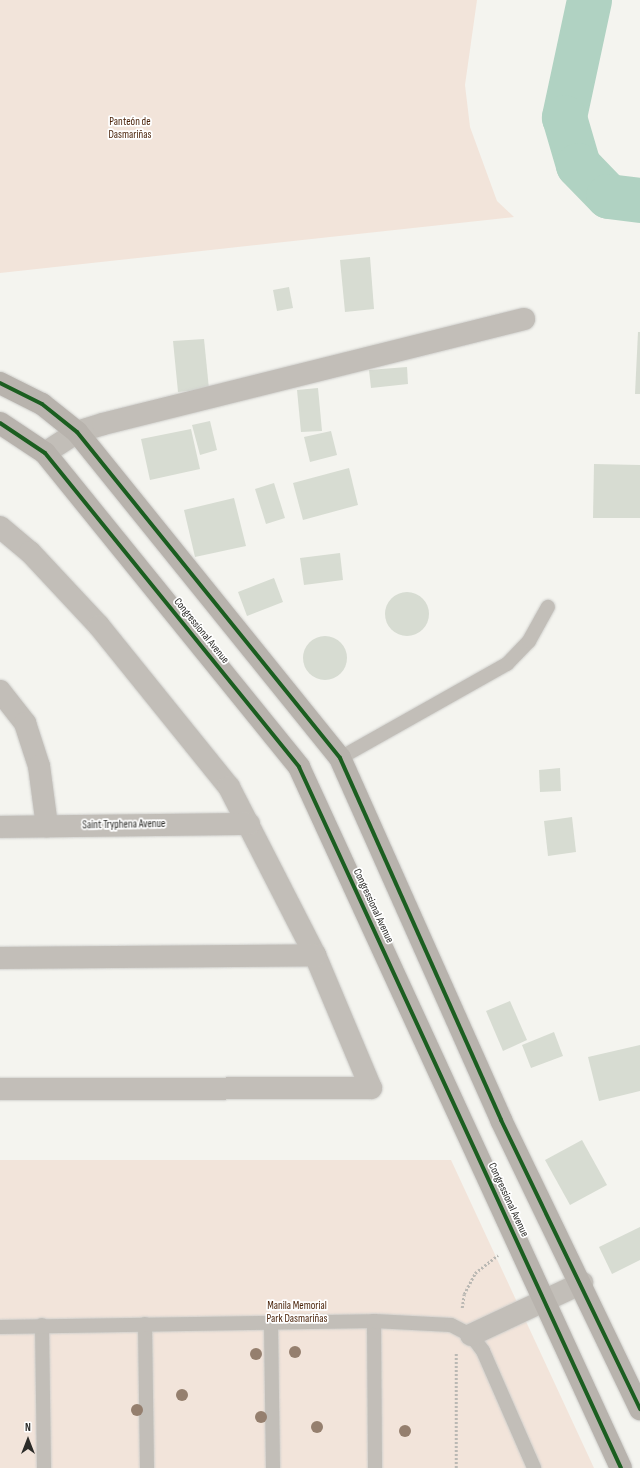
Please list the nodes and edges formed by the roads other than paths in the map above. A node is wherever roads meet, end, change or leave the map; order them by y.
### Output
1 (524, 319) dead end
2 (0, 383) edge
3 (0, 423) edge
4 (76, 432) junction
5 (46, 453) junction
6 (0, 527) edge
7 (548, 607) dead end
8 (0, 691) edge
9 (340, 758) junction
10 (248, 824) junction
11 (47, 826) junction
12 (0, 827) edge
13 (315, 954) junction
14 (0, 958) edge
15 (0, 1088) edge
16 (582, 1283) junction
17 (544, 1301) junction
18 (374, 1321) junction
19 (145, 1324) junction
20 (271, 1324) junction
21 (42, 1325) junction
22 (0, 1327) edge
23 (465, 1332) junction
24 (640, 1410) edge
25 (44, 1468) edge
26 (147, 1468) edge
27 (273, 1468) edge
28 (375, 1468) edge
29 (534, 1468) edge
30 (621, 1468) edge

1 - 4 street
2 - 4 main road
3 - 5 main road, Congressional Avenue
4 - 5 street
4 - 9 main road
5 - 17 main road, Congressional Avenue
6 - 10 street
7 - 9 lane
8 - 11 street
9 - 16 main road
10 - 11 street, Saint Tryphena Avenue
10 - 13 street
11 - 12 street, Saint Tryphena Avenue
13 - 14 street
13 - 15 street
16 - 17 street
16 - 24 main road
17 - 23 street
17 - 30 main road, Congressional Avenue
18 - 20 lane
18 - 23 lane
18 - 28 lane
19 - 20 lane
19 - 21 lane
19 - 26 lane
20 - 27 lane
21 - 22 lane
21 - 25 lane
23 - 29 lane

